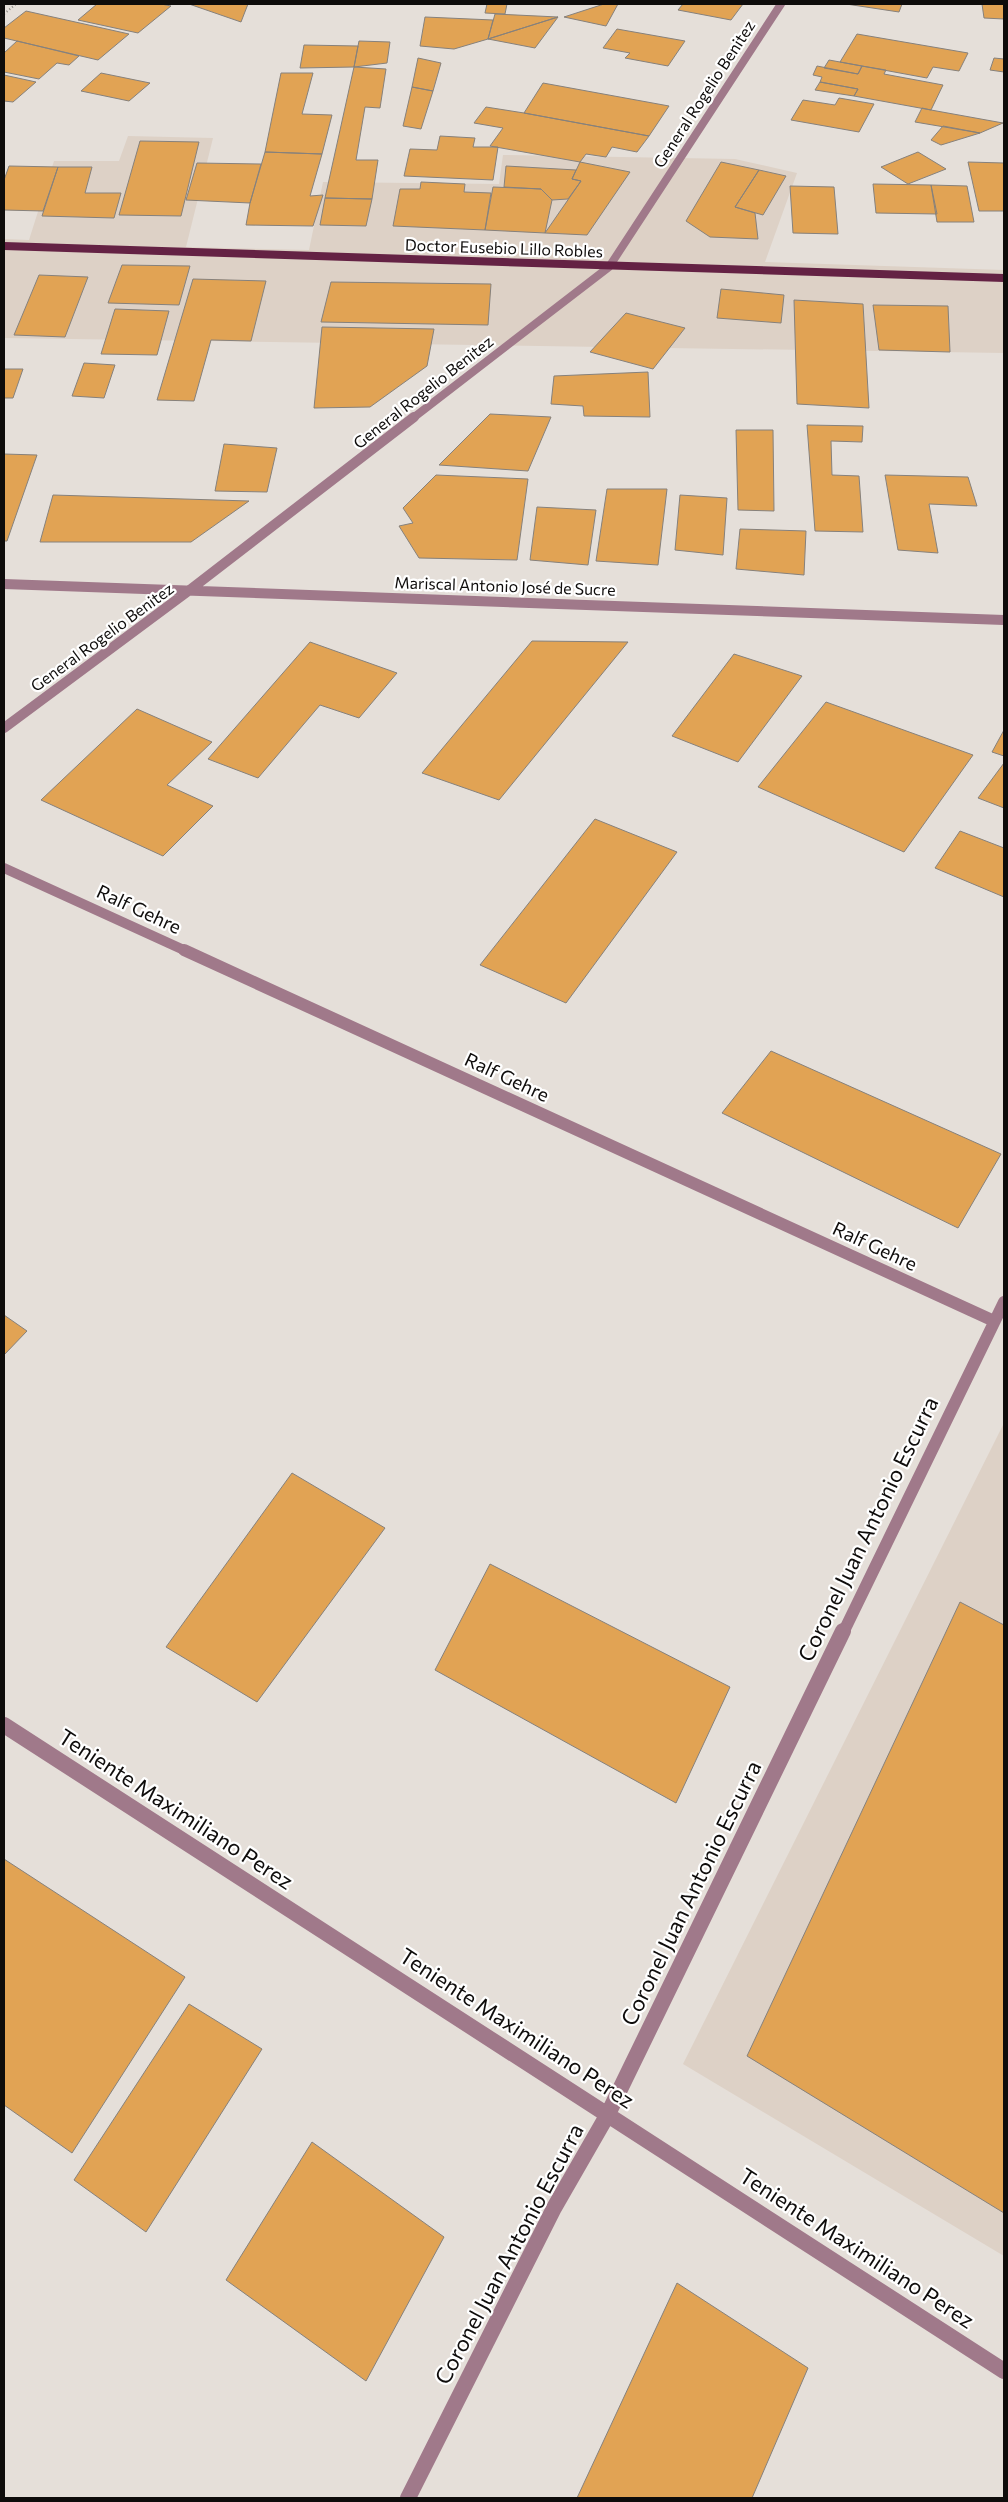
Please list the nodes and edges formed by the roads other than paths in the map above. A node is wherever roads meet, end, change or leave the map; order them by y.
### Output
1 (781, 4) edge
2 (4, 246) edge
3 (609, 267) junction
4 (1004, 278) edge
5 (4, 584) edge
6 (192, 590) junction
7 (1004, 620) edge
8 (4, 728) edge
9 (4, 868) edge
10 (1004, 1302) edge
11 (994, 1321) junction
12 (4, 1725) edge
13 (608, 2114) junction
14 (1004, 2371) edge
15 (408, 2498) edge

1 - 3 street, General Rogelio Benitez
2 - 3 main road, Doctor Eusebio Lillo Robles
3 - 4 main road, Doctor Eusebio Lillo Robles
3 - 6 street, General Rogelio Benitez
5 - 6 street, Mariscal Antonio José de Sucre
6 - 7 street, Mariscal Antonio José de Sucre
6 - 8 street, General Rogelio Benitez
9 - 11 street, Ralf Gehre
10 - 11 street, Coronel Juan Antonio Escurra
11 - 13 street, Coronel Juan Antonio Escurra
12 - 13 street, Teniente Maximiliano Perez
13 - 14 street, Teniente Maximiliano Perez
13 - 15 street, Coronel Juan Antonio Escurra

